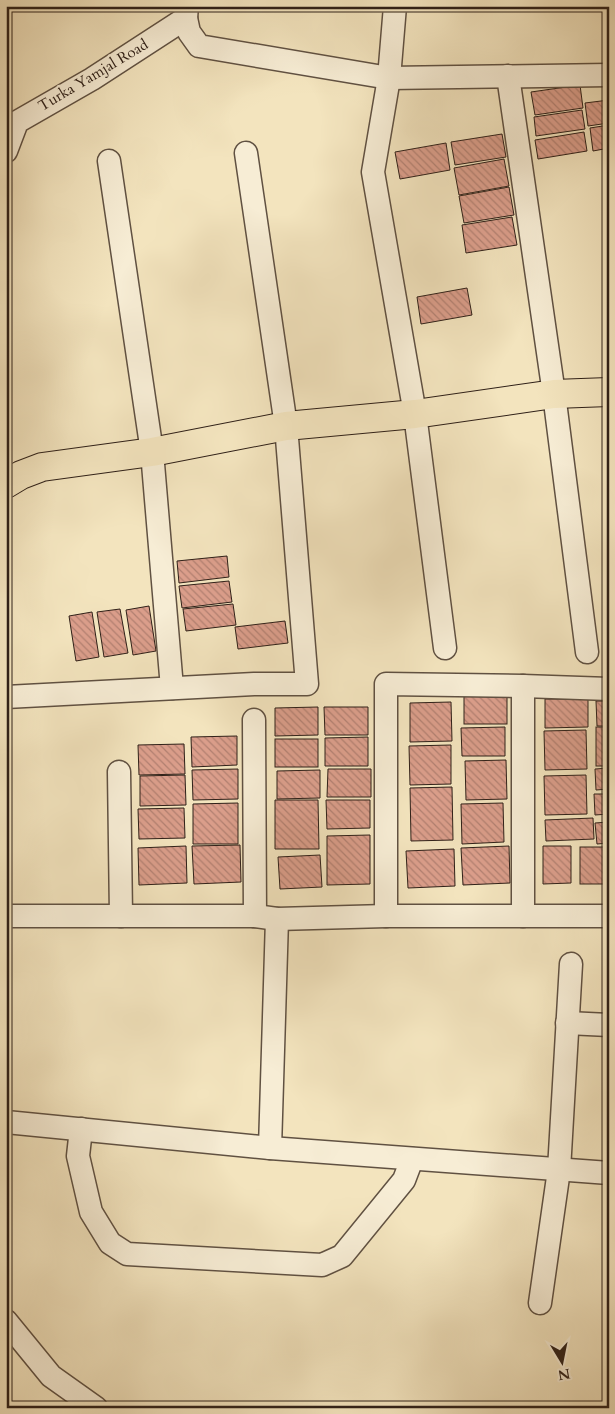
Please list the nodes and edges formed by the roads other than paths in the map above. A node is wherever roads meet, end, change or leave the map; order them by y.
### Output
1 (395, 6) edge
2 (187, 12) edge
3 (609, 75) edge
4 (508, 76) junction
5 (389, 78) junction
6 (12, 122) edge
7 (6, 151) edge
8 (246, 153) dead end
9 (110, 161) dead end
10 (609, 392) edge
11 (554, 394) junction
12 (415, 414) junction
13 (286, 426) junction
14 (152, 452) junction
15 (7, 480) edge
16 (445, 648) dead end
17 (587, 652) dead end
18 (523, 686) junction
19 (172, 688) junction
20 (609, 689) edge
21 (6, 696) edge
22 (254, 720) dead end
23 (119, 772) dead end
24 (6, 916) edge
25 (120, 916) junction
26 (255, 916) junction
27 (386, 916) junction
28 (523, 916) junction
29 (609, 916) edge
30 (277, 919) junction
31 (571, 964) dead end
32 (568, 1023) junction
33 (609, 1025) edge
34 (6, 1122) edge
35 (81, 1129) junction
36 (270, 1148) junction
37 (412, 1159) junction
38 (559, 1170) junction
39 (609, 1173) edge
40 (540, 1303) dead end
41 (6, 1322) edge
42 (96, 1408) edge

1 - 5 street
2 - 5 street
2 - 6 street, Turka Yamjal Road
3 - 4 street
4 - 5 street
4 - 11 street
5 - 12 street
6 - 7 street, Turka Yamjal Road
8 - 13 street
9 - 14 street
10 - 11 main road
11 - 12 main road
11 - 17 street
12 - 13 main road
12 - 16 street
13 - 14 main road
13 - 19 street
14 - 15 main road
14 - 19 street
18 - 20 street
18 - 27 street
18 - 28 street
19 - 21 street
22 - 26 street
23 - 25 street
24 - 25 street
25 - 26 street
26 - 30 street
27 - 28 street
27 - 30 street
28 - 29 street
30 - 36 street
31 - 32 street
32 - 33 street
32 - 38 street
34 - 35 street
35 - 36 street
35 - 37 street
36 - 37 street
37 - 38 street
38 - 39 street
38 - 40 street
41 - 42 street

